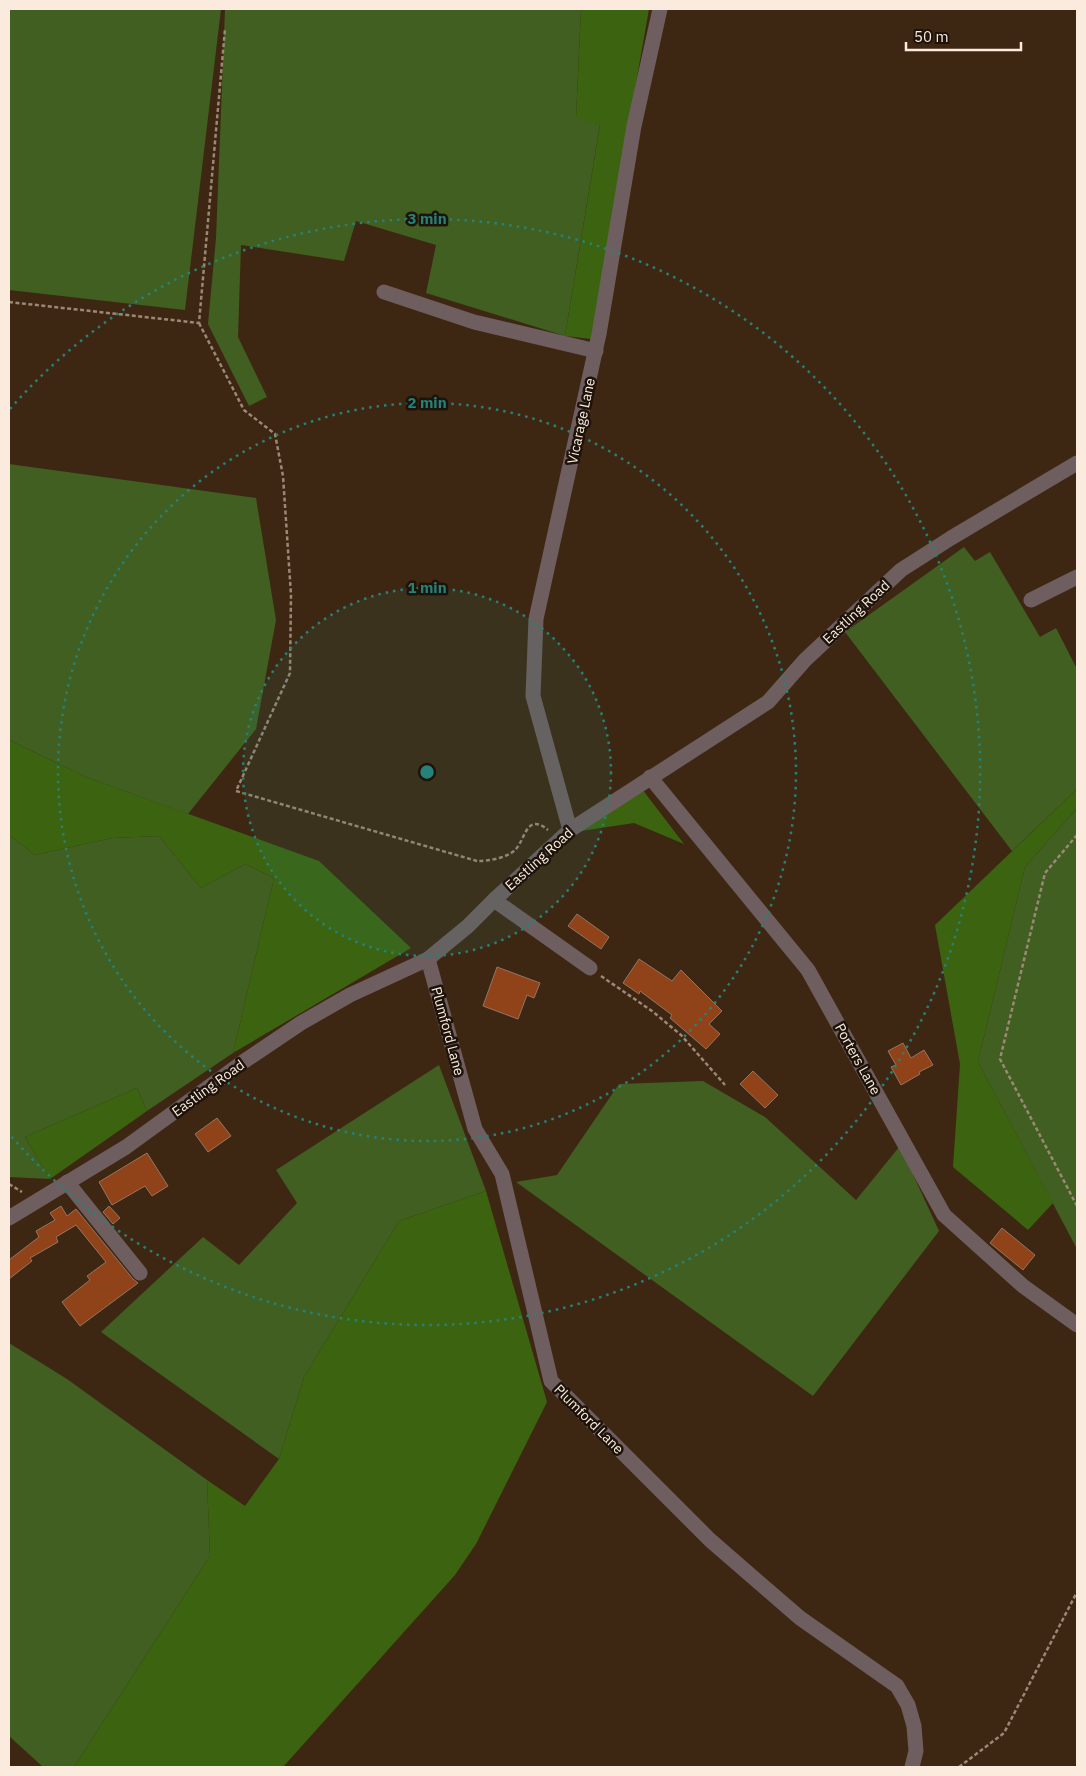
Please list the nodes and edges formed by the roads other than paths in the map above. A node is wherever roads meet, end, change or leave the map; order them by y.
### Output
1 (660, 9) edge
2 (384, 292) dead end
3 (596, 350) junction
4 (1075, 469) edge
5 (1077, 577) edge
6 (1031, 600) dead end
7 (650, 777) junction
8 (564, 834) junction
9 (494, 900) junction
10 (428, 959) junction
11 (590, 968) road end
12 (453, 1035) dead end
13 (67, 1182) junction
14 (9, 1218) edge
15 (140, 1273) dead end
16 (1077, 1325) edge
17 (912, 1767) edge

1 - 3 street, Vicarage Lane
2 - 3 street
3 - 8 street, Vicarage Lane
4 - 7 street, Eastling Road
5 - 6 street
7 - 8 street, Eastling Road
7 - 16 street, Porters Lane
8 - 9 street, Eastling Road
9 - 10 street, Eastling Road
9 - 11 street
10 - 12 street
10 - 13 street, Eastling Road
10 - 17 street, Plumford Lane
13 - 14 street, Eastling Road
13 - 15 street

